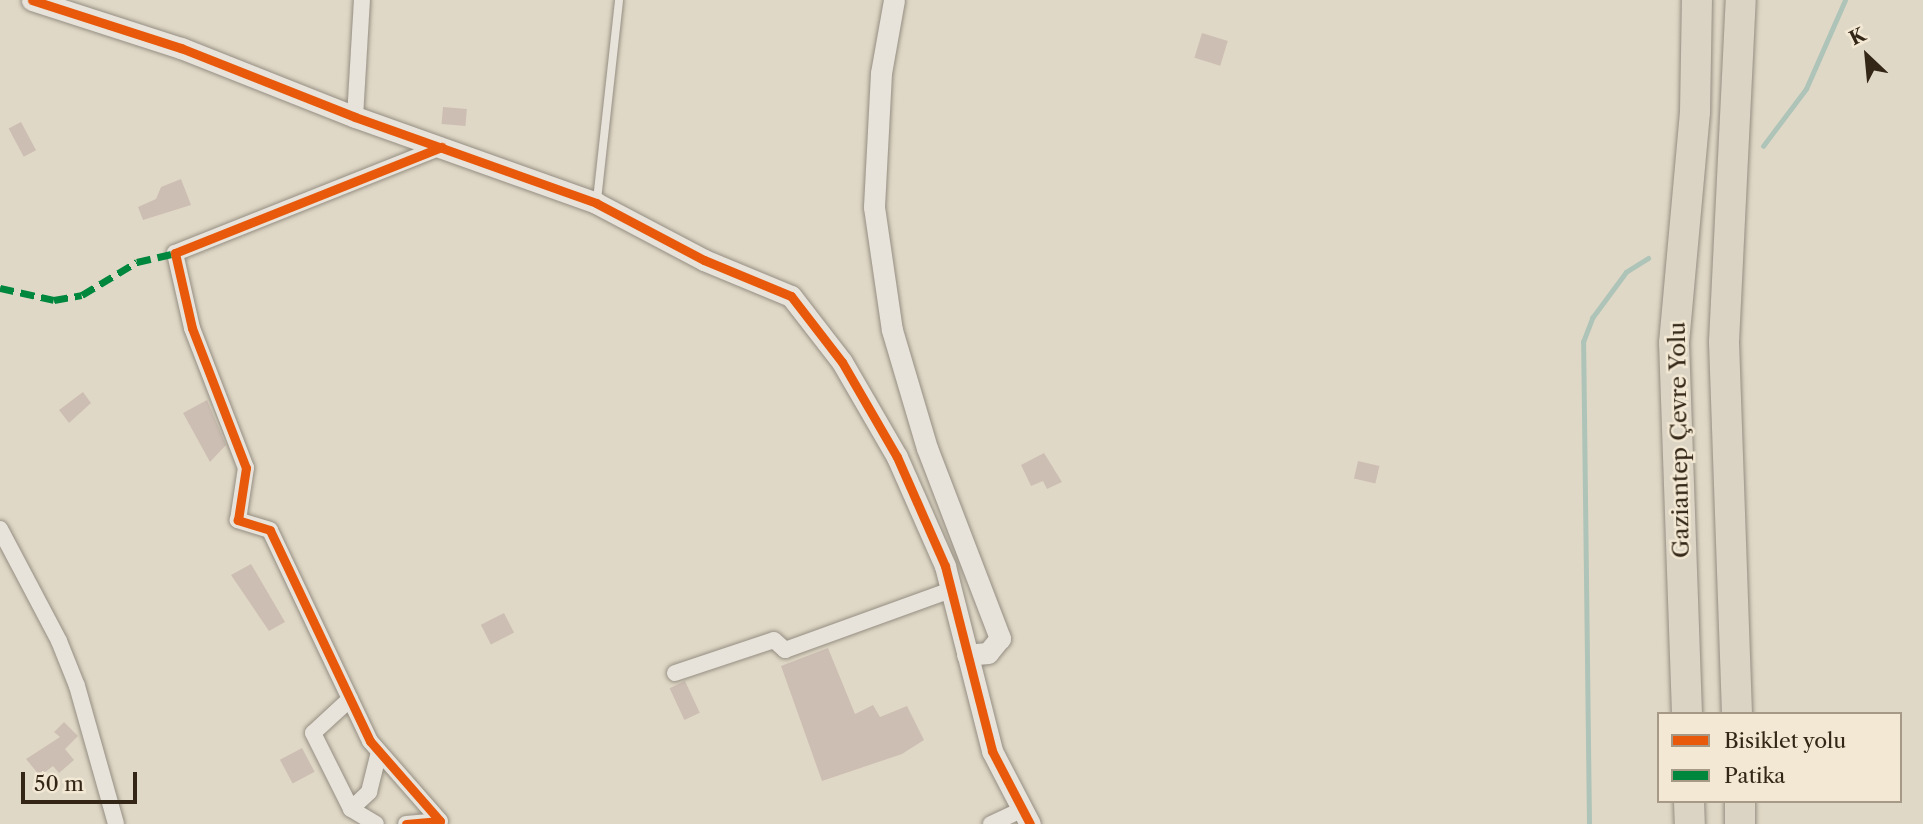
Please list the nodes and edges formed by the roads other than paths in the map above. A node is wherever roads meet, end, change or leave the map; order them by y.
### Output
1 (33, 0) edge
2 (362, 0) edge
3 (619, 0) edge
4 (894, 0) edge
5 (1697, 0) edge
6 (1741, 0) edge
7 (355, 117) junction
8 (442, 147) junction
9 (596, 203) junction
10 (0, 529) edge
11 (951, 590) junction
12 (967, 655) junction
13 (676, 673) dead end
14 (349, 699) junction
15 (1687, 712) edge
16 (1737, 712) edge
17 (379, 752) junction
18 (1689, 803) edge
19 (1740, 803) edge
20 (351, 808) junction
21 (1025, 817) edge
22 (444, 822) edge
23 (116, 824) edge
24 (376, 824) edge
25 (406, 824) edge
26 (991, 824) edge
27 (1690, 824) edge
28 (1740, 824) edge

1 - 7 street
2 - 7 street
3 - 9 lane
4 - 12 street
5 - 15 highway, Gaziantep Çevre Yolu
6 - 16 highway, Gaziantep Çevre Yolu
7 - 8 street
8 - 9 street
8 - 14 street
9 - 11 street
10 - 23 street
11 - 12 street
11 - 13 street
12 - 21 street
14 - 17 street
14 - 20 street
17 - 20 street
17 - 22 street
18 - 27 highway
19 - 28 highway
20 - 24 street
21 - 26 street
22 - 25 street

